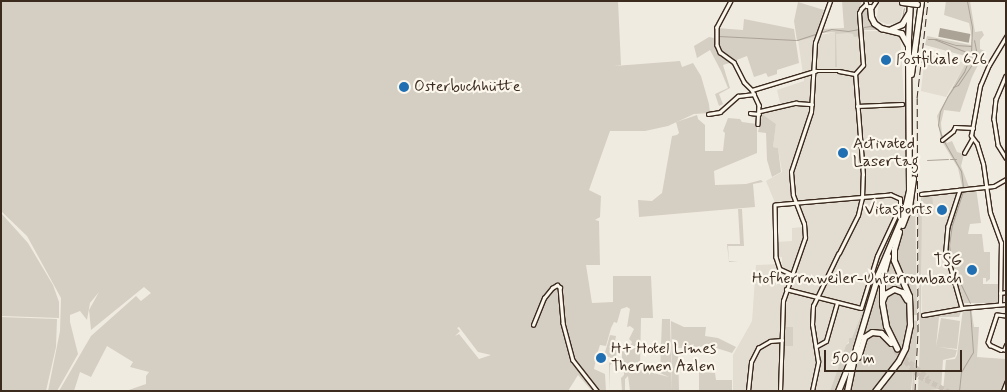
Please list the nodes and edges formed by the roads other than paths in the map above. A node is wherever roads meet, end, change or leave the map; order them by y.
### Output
1 (731, 1) edge
2 (830, 1) edge
3 (876, 1) edge
4 (901, 1) edge
5 (916, 3) edge
6 (868, 4) edge
7 (909, 11) junction
8 (890, 29) junction
9 (1006, 37) edge
10 (908, 52) junction
11 (815, 72) junction
12 (855, 74) junction
13 (911, 74) junction
14 (1006, 76) edge
15 (752, 90) junction
16 (754, 94) junction
17 (813, 104) junction
18 (902, 104) dead end
19 (857, 106) junction
20 (750, 113) dead end
21 (760, 113) junction
22 (708, 114) dead end
23 (758, 124) dead end
24 (973, 128) junction
25 (943, 139) dead end
26 (972, 139) junction
27 (964, 153) dead end
28 (1006, 158) edge
29 (1006, 179) edge
30 (988, 187) junction
31 (960, 190) junction
32 (921, 194) dead end
33 (862, 198) junction
34 (796, 204) junction
35 (899, 232) junction
36 (1006, 242) edge
37 (1001, 243) junction
38 (1001, 258) junction
39 (1006, 258) edge
40 (883, 260) junction
41 (791, 274) junction
42 (1001, 275) junction
43 (1006, 275) edge
44 (786, 289) junction
45 (1006, 292) edge
46 (1000, 293) junction
47 (816, 297) junction
48 (838, 303) junction
49 (1000, 304) junction
50 (1006, 304) edge
51 (882, 307) junction
52 (962, 308) junction
53 (923, 316) dead end
54 (1006, 316) edge
55 (533, 325) dead end
56 (782, 340) junction
57 (1006, 344) edge
58 (816, 346) junction
59 (856, 348) junction
60 (895, 348) junction
61 (1006, 382) edge
62 (597, 391) edge
63 (748, 391) edge
64 (780, 391) edge
65 (812, 391) edge
66 (838, 391) edge
67 (847, 391) edge
68 (875, 391) edge
69 (1003, 391) edge

1 - 15 street
2 - 11 street
3 - 6 street
4 - 5 highway, bridge
5 - 7 highway
5 - 13 highway
5 - 13 highway
6 - 8 highway
6 - 12 street
7 - 8 highway
7 - 10 highway
8 - 10 highway
9 - 24 street
10 - 40 highway
11 - 12 street
11 - 15 street
11 - 17 street
12 - 19 street
13 - 35 highway
14 - 28 street
15 - 16 street
16 - 21 street
16 - 22 street
17 - 21 street
17 - 34 street
18 - 19 street
19 - 33 street
20 - 21 street
21 - 23 street
24 - 25 street
24 - 26 street
26 - 27 street
26 - 30 street
29 - 30 street
30 - 31 street
30 - 37 street
31 - 32 street
31 - 52 street
33 - 34 street
33 - 47 street
33 - 48 street
34 - 41 street
34 - 41 street
35 - 51 highway
35 - 68 highway
36 - 37 street
37 - 38 street
38 - 39 street
38 - 42 street
40 - 59 highway
40 - 60 highway
41 - 44 street
42 - 43 street
42 - 46 street
44 - 47 street
44 - 56 street
45 - 46 street
46 - 49 street
47 - 48 street
47 - 58 street
48 - 58 street
49 - 50 street
49 - 52 street
51 - 60 highway
51 - 68 highway
52 - 53 street
54 - 57 street
55 - 62 street
56 - 63 street
56 - 64 street
58 - 65 street
59 - 66 highway
59 - 67 highway
60 - 67 highway
61 - 69 street

